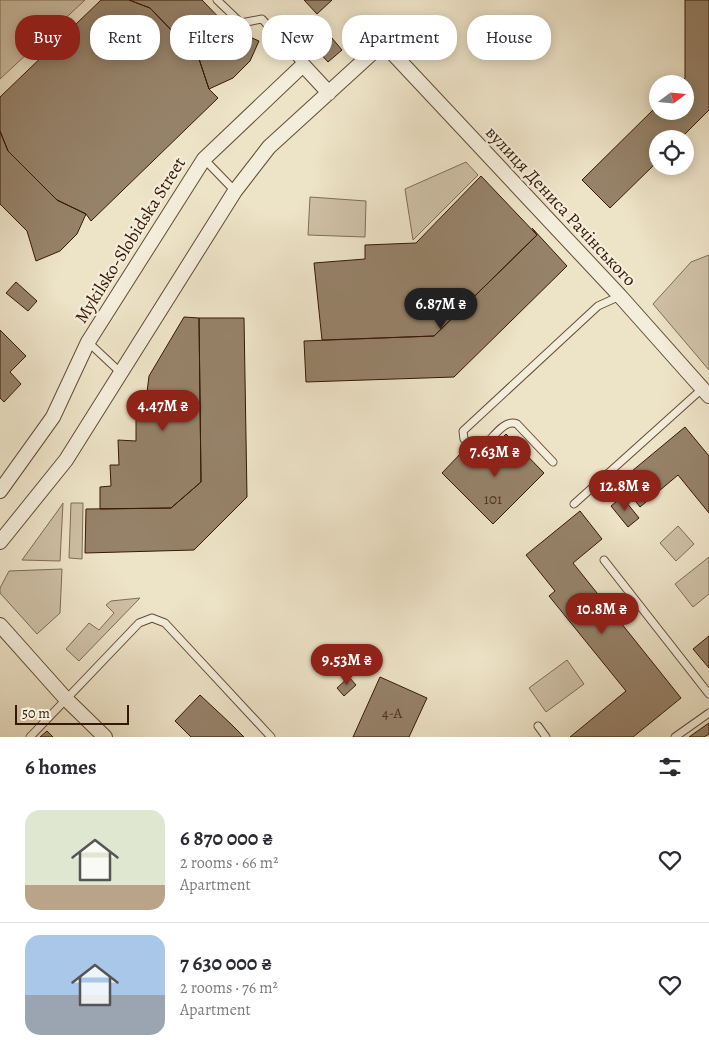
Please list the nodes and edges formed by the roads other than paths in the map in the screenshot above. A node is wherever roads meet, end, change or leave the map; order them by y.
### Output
1 (217, 0) edge
2 (303, 65) junction
3 (328, 93) junction
4 (204, 159) junction
5 (235, 191) junction
6 (620, 296) junction
7 (88, 342) junction
8 (121, 373) junction
9 (706, 392) edge
10 (553, 462) dead end
11 (0, 491) edge
12 (574, 504) dead end
13 (0, 542) edge
14 (604, 560) dead end
15 (0, 625) edge
16 (709, 694) edge
17 (66, 699) junction
18 (709, 712) edge
19 (538, 726) dead end
20 (30, 737) edge
21 (104, 737) edge
22 (271, 737) edge
23 (546, 737) edge
24 (676, 737) edge

1 - 2 lane
2 - 3 street
2 - 4 street, Mykilsko-Slobidska Street
3 - 5 street
3 - 6 street, вулиця Дениса Рачінського
4 - 5 lane
4 - 7 street, Mykilsko-Slobidska Street
5 - 8 street
6 - 9 street, вулиця Дениса Рачінського
6 - 10 lane
7 - 8 lane
7 - 11 street, Mykilsko-Slobidska Street
8 - 13 street
9 - 12 lane
14 - 16 lane
15 - 17 street
17 - 20 lane
17 - 21 street
17 - 22 lane
18 - 24 lane
19 - 23 lane

